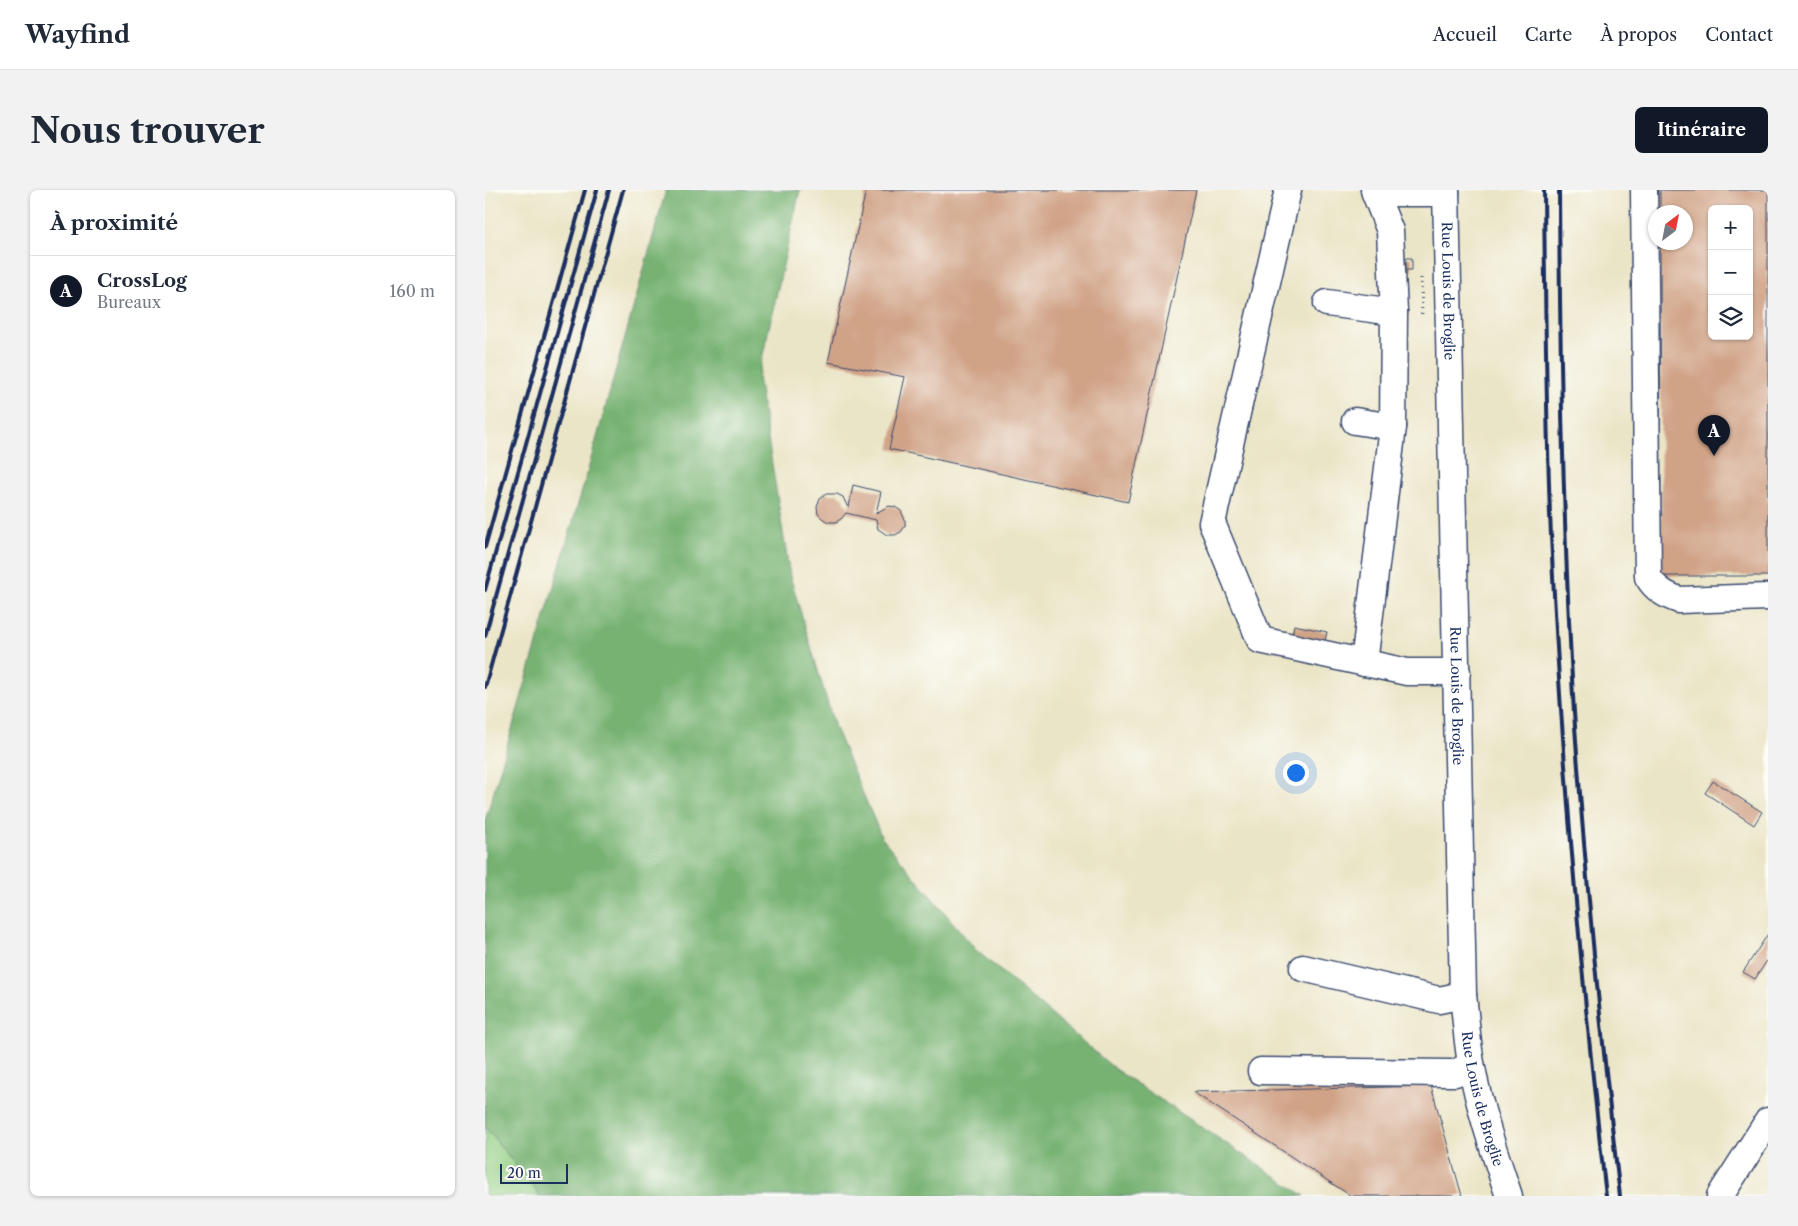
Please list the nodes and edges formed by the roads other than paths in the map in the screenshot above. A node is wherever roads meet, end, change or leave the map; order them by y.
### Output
1 (1288, 190) edge
2 (1644, 190) edge
3 (1374, 191) edge
4 (1446, 191) edge
5 (1327, 303) dead end
6 (1394, 312) junction
7 (1355, 421) dead end
8 (1393, 427) junction
9 (1768, 596) edge
10 (1364, 663) junction
11 (1457, 672) junction
12 (1303, 968) dead end
13 (1463, 995) junction
14 (1471, 1065) junction
15 (1261, 1071) dead end
16 (1768, 1121) edge
17 (1509, 1196) edge
18 (1720, 1196) edge

1 - 10 street
2 - 9 street
3 - 4 street
3 - 6 street
4 - 11 street, Rue Louis de Broglie
5 - 6 street
6 - 8 street
7 - 8 street
8 - 10 street
10 - 11 street
11 - 13 street, Rue Louis de Broglie
12 - 13 street
13 - 14 street, Rue Louis de Broglie
14 - 15 street
14 - 17 street, Rue Louis de Broglie
16 - 18 street

